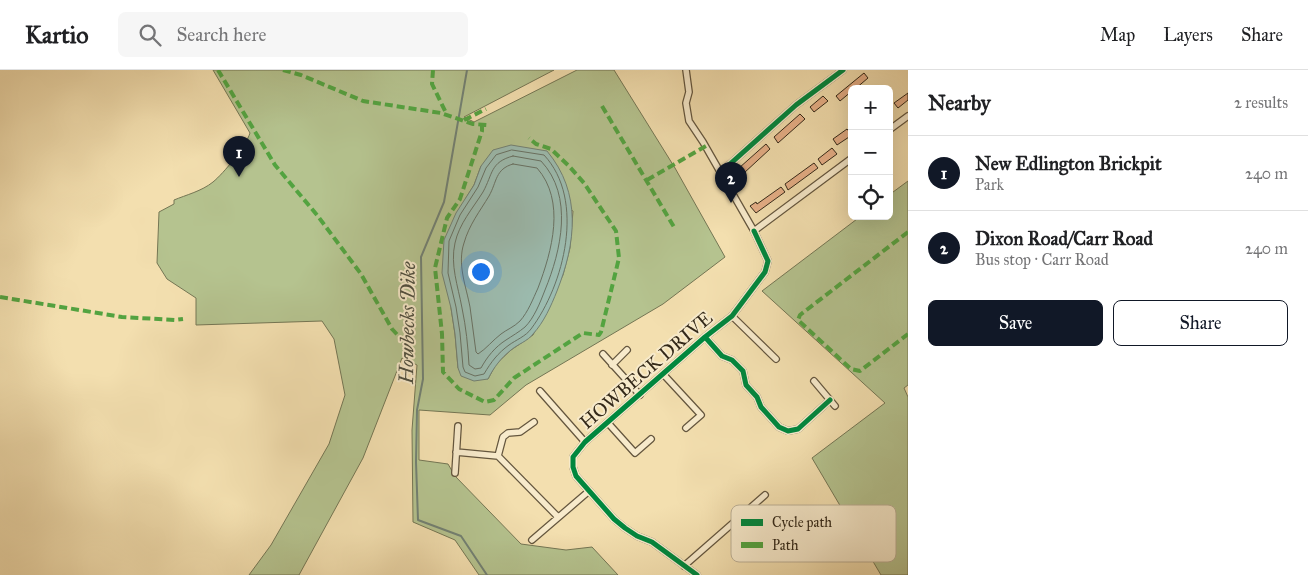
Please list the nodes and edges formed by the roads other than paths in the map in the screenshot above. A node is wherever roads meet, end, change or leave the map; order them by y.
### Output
1 (686, 70) edge
2 (843, 70) edge
3 (908, 116) edge
4 (893, 127) edge
5 (848, 161) edge
6 (720, 173) junction
7 (754, 231) junction
8 (732, 316) junction
9 (705, 337) junction
10 (627, 350) dead end
11 (603, 354) dead end
12 (776, 359) dead end
13 (612, 364) junction
14 (664, 375) junction
15 (814, 382) dead end
16 (540, 391) dead end
17 (640, 394) junction
18 (830, 400) junction
19 (835, 406) dead end
20 (534, 422) dead end
21 (608, 423) junction
22 (458, 426) dead end
23 (686, 428) dead end
24 (651, 439) dead end
25 (585, 442) junction
26 (456, 452) junction
27 (498, 456) junction
28 (455, 473) dead end
29 (589, 491) junction
30 (765, 496) dead end
31 (755, 505) edge
32 (558, 517) junction
33 (731, 525) edge
34 (532, 540) dead end
35 (684, 566) junction
36 (697, 575) edge

1 - 6 street
2 - 6 street
3 - 4 street
5 - 7 street
6 - 7 street
7 - 8 street, HOWBECK DRIVE
8 - 9 street, HOWBECK DRIVE
8 - 12 street
9 - 14 street, HOWBECK DRIVE
9 - 18 street
10 - 13 street
11 - 13 street
13 - 17 street
14 - 17 street, HOWBECK DRIVE
14 - 23 street
15 - 18 street
16 - 25 street
17 - 21 street, HOWBECK DRIVE
18 - 19 street
20 - 27 street
21 - 24 street
21 - 25 street, HOWBECK DRIVE
22 - 26 street
25 - 29 street, HOWBECK DRIVE
26 - 27 street
26 - 28 street
27 - 32 street
29 - 32 street
29 - 35 street, HOWBECK DRIVE
30 - 31 street
32 - 34 street
33 - 35 street
35 - 36 street, HOWBECK DRIVE

